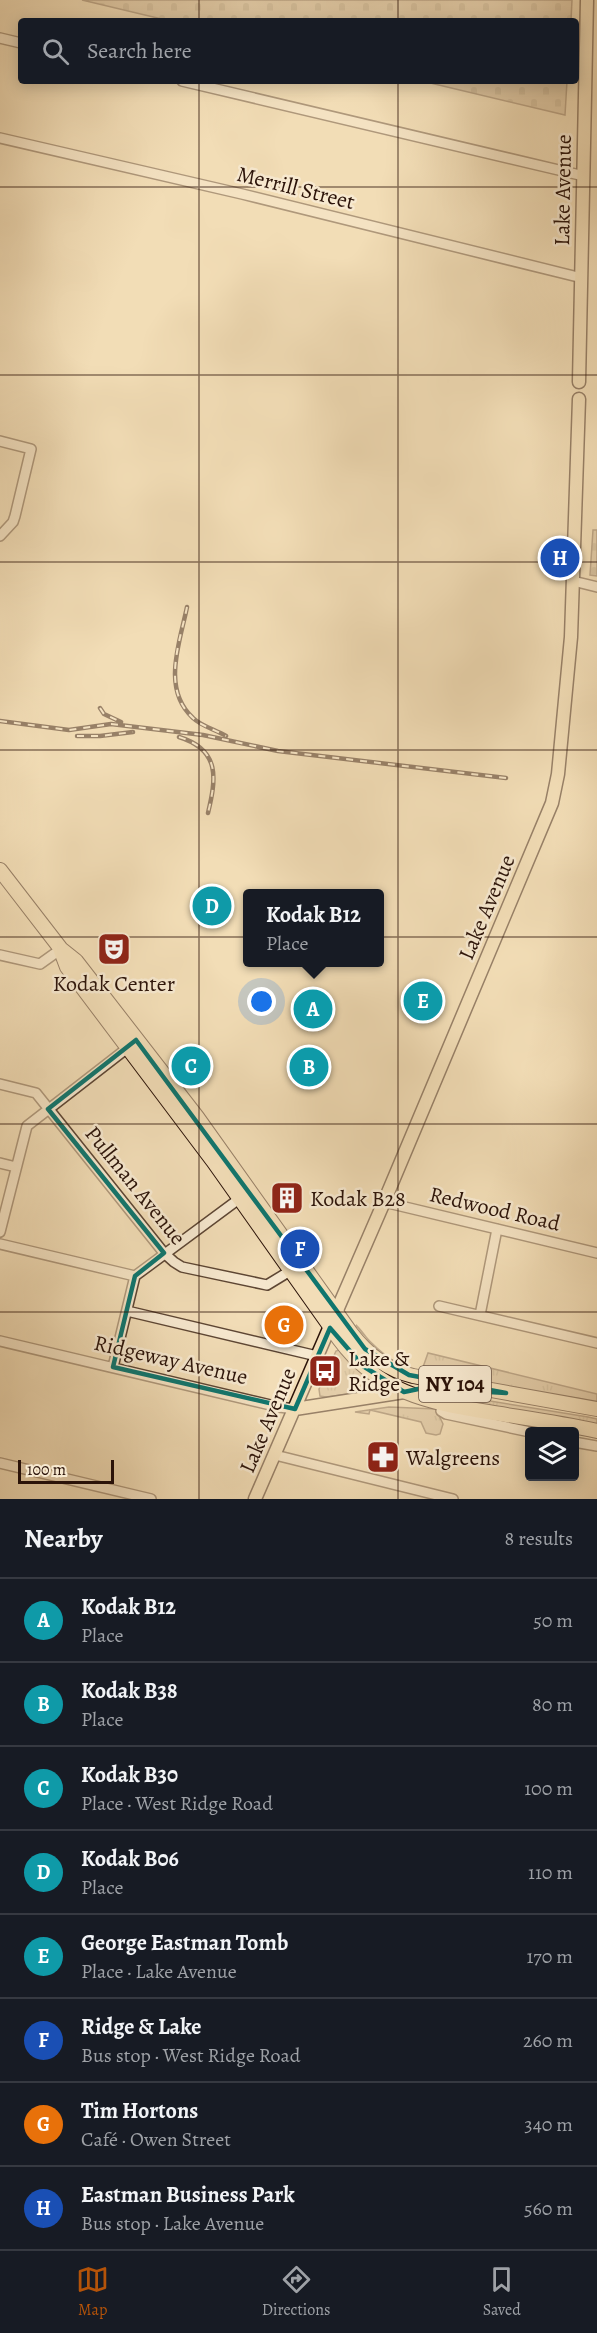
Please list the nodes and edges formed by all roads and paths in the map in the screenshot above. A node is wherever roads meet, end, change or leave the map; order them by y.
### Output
1 (587, 0) edge
2 (0, 38) edge
3 (18, 42) edge
4 (195, 84) edge
5 (0, 138) edge
6 (584, 176) junction
7 (582, 278) junction
8 (579, 382) dead end
9 (579, 399) dead end
10 (0, 441) edge
11 (0, 536) edge
12 (573, 581) junction
13 (597, 587) edge
14 (0, 870) edge
15 (61, 949) junction
16 (0, 955) edge
17 (132, 1044) junction
18 (0, 1084) edge
19 (48, 1109) junction
20 (0, 1163) edge
21 (16, 1167) junction
22 (245, 1195) junction
23 (384, 1202) junction
24 (497, 1229) junction
25 (0, 1232) edge
26 (0, 1244) edge
27 (164, 1253) junction
28 (597, 1253) edge
29 (290, 1271) junction
30 (135, 1276) junction
31 (439, 1306) dead end
32 (127, 1311) junction
33 (337, 1312) junction
34 (480, 1315) junction
35 (330, 1327) junction
36 (0, 1341) edge
37 (597, 1343) edge
38 (318, 1356) junction
39 (113, 1367) junction
40 (404, 1392) junction
41 (506, 1393) junction
42 (428, 1401) junction
43 (295, 1408) junction
44 (597, 1409) edge
45 (441, 1411) joint
46 (525, 1431) edge
47 (597, 1431) edge
48 (579, 1443) edge
49 (597, 1446) edge
50 (275, 1455) junction
51 (0, 1464) edge
52 (152, 1499) edge
53 (255, 1499) edge
54 (453, 1499) edge

1 - 6 main road, Lake Avenue
2 - 3 street
4 - 6 street
5 - 7 street, Merrill Street
6 - 7 main road, Lake Avenue
7 - 8 main road, Lake Avenue
9 - 12 main road, Lake Avenue
10 - 11 street
12 - 13 street
12 - 23 main road, Lake Avenue
14 - 15 highway, NY 104
15 - 16 street
15 - 17 highway, NY 104
17 - 19 street
17 - 22 highway, NY 104
18 - 19 street, Pullman Avenue
19 - 21 street
19 - 27 street, Pullman Avenue
20 - 21 street
21 - 25 street
22 - 27 street
22 - 29 highway, NY 104
22 - 33 highway, NY 104
23 - 24 street, Redwood Road
23 - 33 main road, Lake Avenue
24 - 28 street, Redwood Road
24 - 34 street
26 - 30 street
27 - 29 street, Pullman Avenue
27 - 30 street
29 - 35 highway, NY 104
30 - 32 street
31 - 34 street
32 - 38 street
32 - 39 street
33 - 35 main road, Lake Avenue
33 - 41 highway, NY 104
34 - 37 street
35 - 38 main road, Lake Avenue
35 - 40 highway, NY 104
36 - 39 street, Ridgeway Avenue
38 - 43 main road, Lake Avenue
39 - 43 street, Ridgeway Avenue
40 - 41 highway
40 - 42 highway, NY 104
40 - 43 main road, Ridgeway Avenue
41 - 44 highway, NY 104
42 - 45 highway
42 - 47 highway, NY 104
43 - 50 main road, Lake Avenue
45 - 46 street
48 - 49 street
50 - 53 main road, Lake Avenue
50 - 54 street
51 - 52 street

